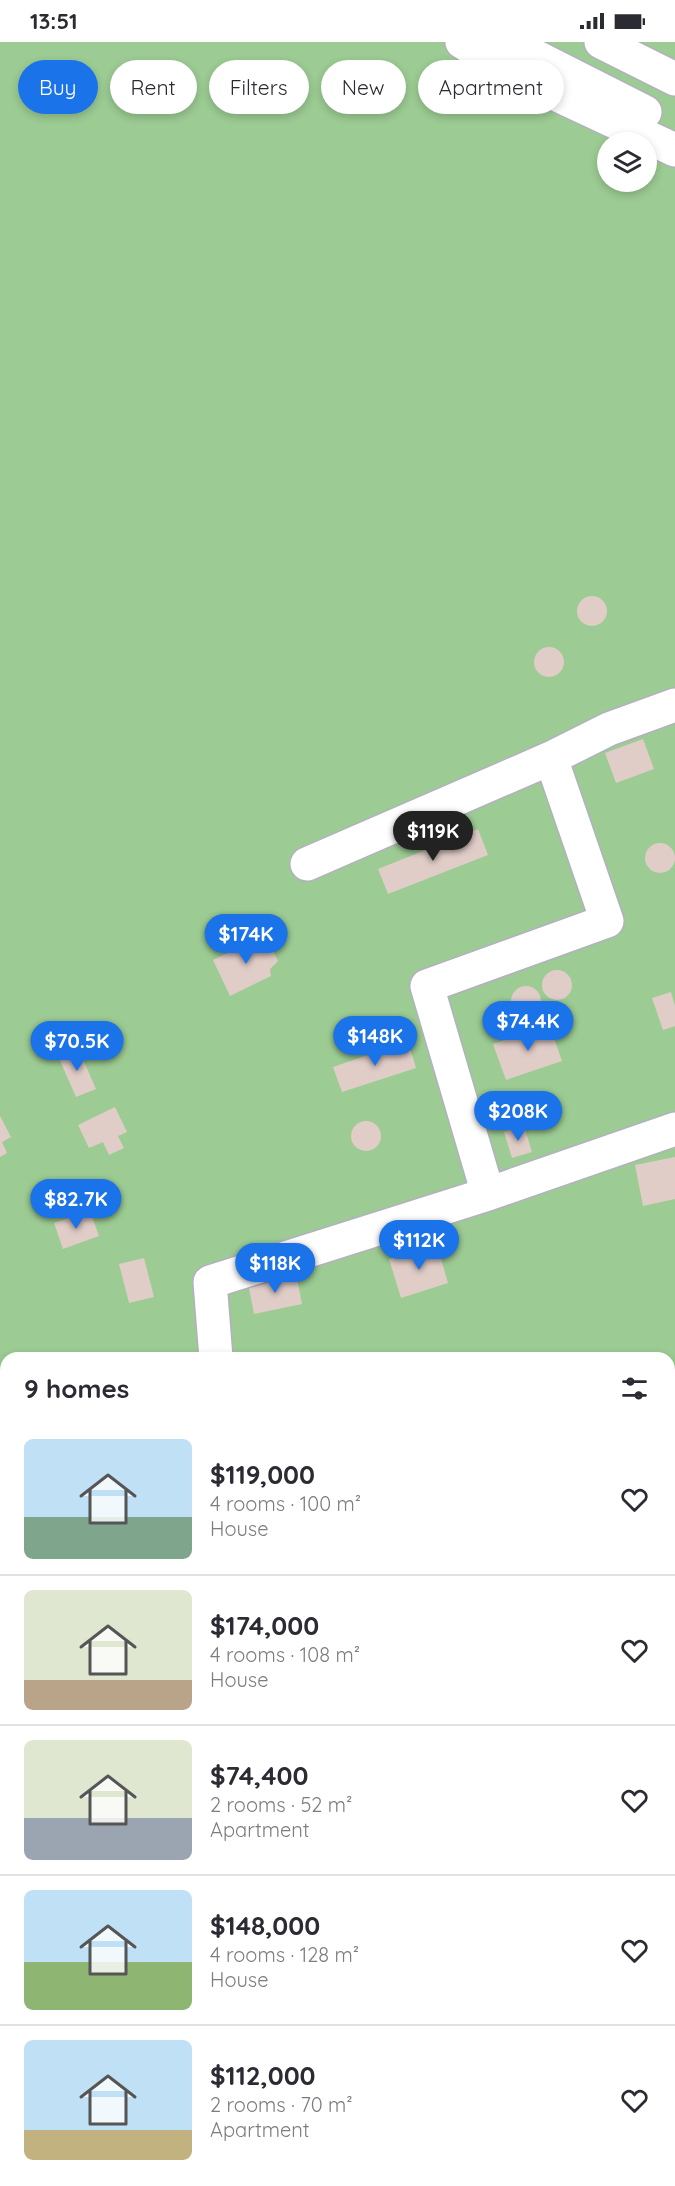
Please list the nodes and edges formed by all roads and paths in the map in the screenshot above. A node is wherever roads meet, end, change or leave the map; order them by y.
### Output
1 (462, 42) edge
2 (507, 42) edge
3 (602, 42) edge
4 (675, 79) edge
5 (675, 126) edge
6 (675, 150) edge
7 (675, 705) edge
8 (550, 758) junction
9 (307, 864) dead end
10 (675, 1130) edge
11 (488, 1194) junction
12 (216, 1352) edge

1 - 6 main road
2 - 5 main road
3 - 4 main road
7 - 8 main road
8 - 9 main road
8 - 11 main road
10 - 11 main road
11 - 12 main road

